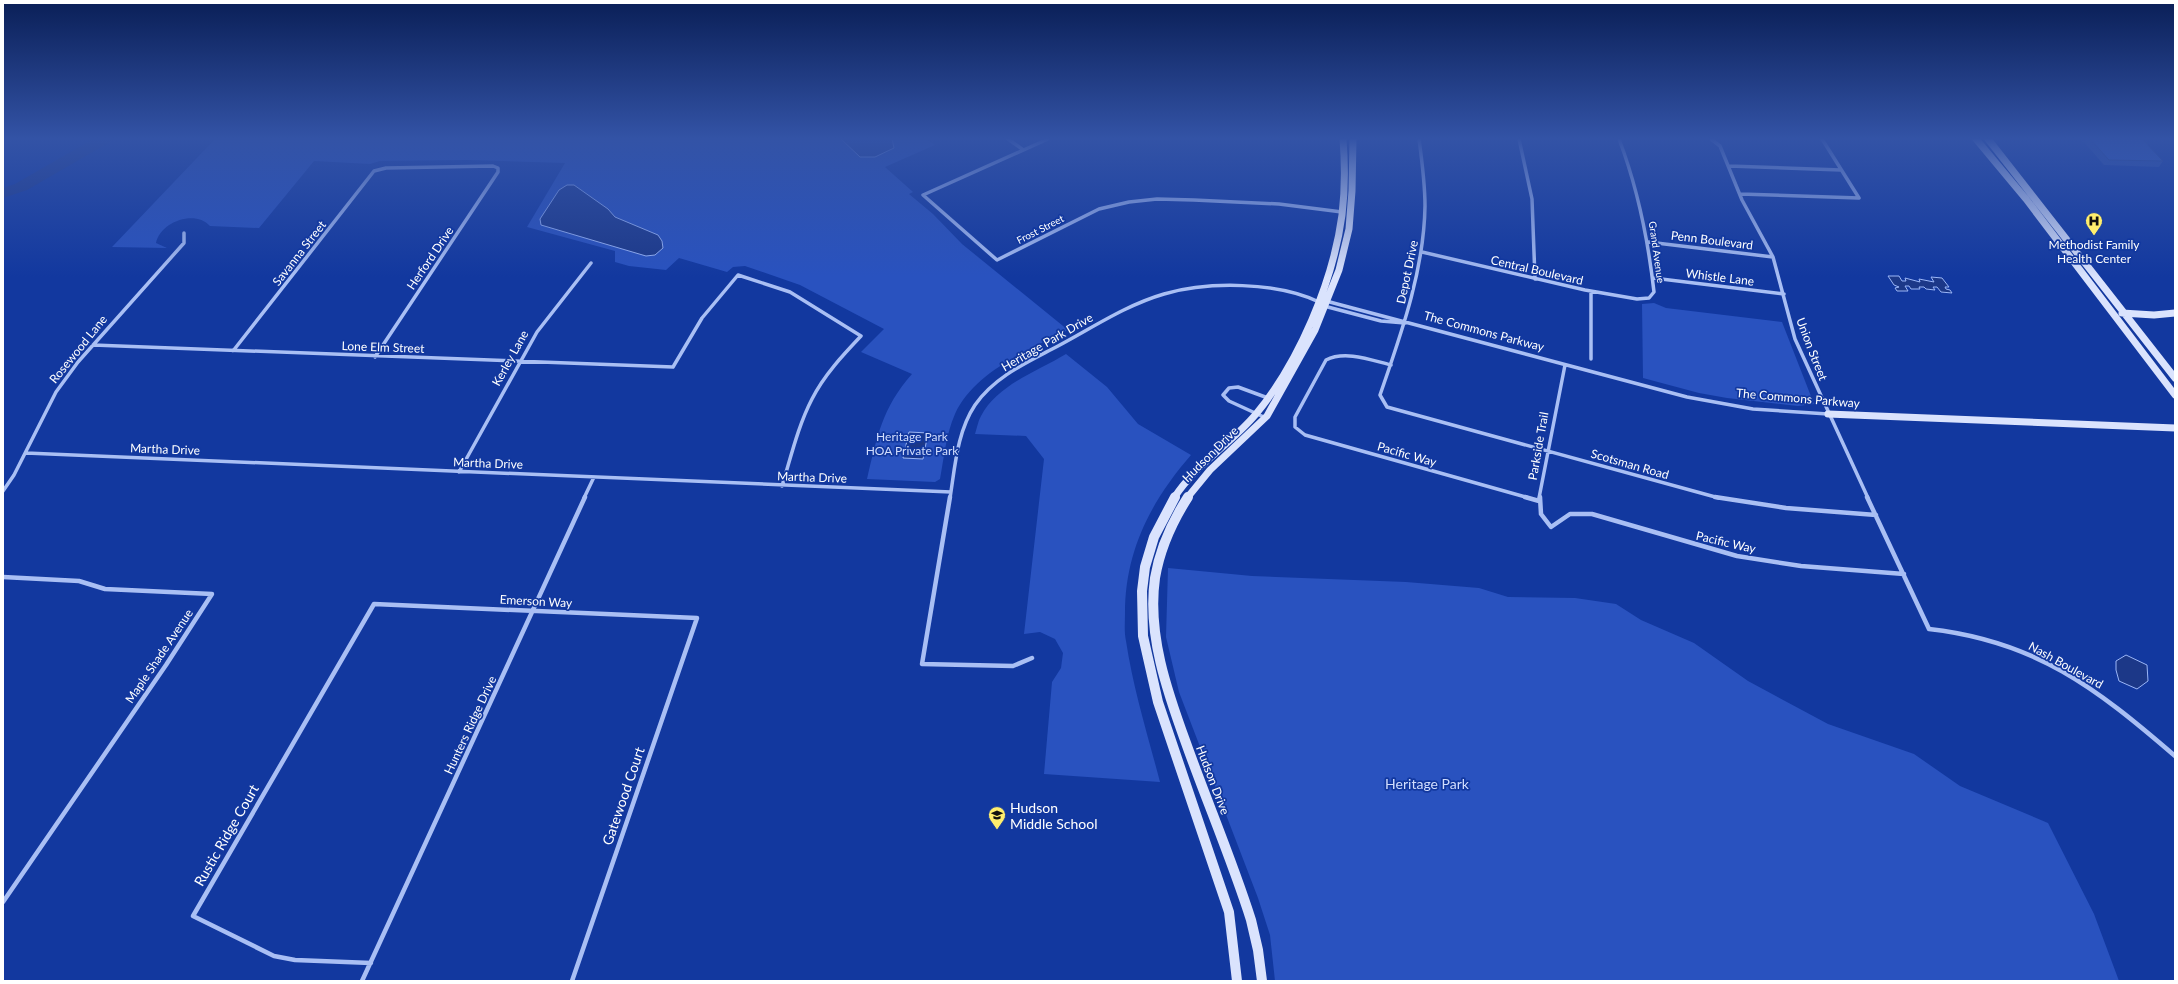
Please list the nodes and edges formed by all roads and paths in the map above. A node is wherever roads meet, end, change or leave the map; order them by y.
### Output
1 (363, 185) edge
2 (489, 185) edge
3 (945, 185) edge
4 (1344, 185) edge
5 (1352, 185) edge
6 (1425, 185) edge
7 (1529, 185) edge
8 (1635, 185) edge
9 (1736, 185) edge
10 (1851, 185) edge
11 (2014, 185) edge
12 (2024, 185) edge
13 (1740, 194) junction
14 (1342, 212) junction
15 (1351, 213) junction
16 (184, 233) dead end
17 (1648, 242) junction
18 (1422, 252) junction
19 (1773, 256) junction
20 (591, 263) dead end
21 (1653, 278) junction
22 (1535, 279) junction
23 (1592, 292) junction
24 (1784, 294) junction
25 (1650, 298) joint
26 (1317, 301) junction
27 (1326, 304) junction
28 (2114, 313) junction
29 (2124, 313) junction
30 (2175, 313) edge
31 (1405, 323) junction
32 (93, 344) junction
33 (233, 351) junction
34 (375, 357) junction
35 (1591, 358) dead end
36 (519, 362) junction
37 (1391, 365) junction
38 (1565, 365) junction
39 (2175, 378) edge
40 (2175, 395) edge
41 (1272, 400) junction
42 (1384, 404) joint
43 (1828, 414) junction
44 (1261, 415) junction
45 (2175, 428) edge
46 (1546, 451) junction
47 (26, 453) junction
48 (459, 472) junction
49 (594, 477) junction
50 (782, 486) junction
51 (3, 491) edge
52 (951, 492) junction
53 (1539, 501) junction
54 (1876, 515) junction
55 (1551, 527) joint
56 (1904, 574) junction
57 (3, 577) edge
58 (374, 604) joint
59 (534, 610) junction
60 (697, 618) joint
61 (1930, 628) joint
62 (1032, 658) dead end
63 (2175, 756) edge
64 (3, 902) edge
65 (371, 963) junction
66 (362, 981) edge
67 (572, 981) edge
68 (1236, 981) edge
69 (1262, 981) edge

1 - 33 street, Savanna Street
2 - 34 street, Herford Drive
3 - 14 street, Frost Street
4 - 14 street, Hudson Drive
5 - 15 street, Hudson Drive
6 - 18 street, Depot Drive
7 - 22 street
8 - 17 street, Grand Avenue
9 - 13 street, Union Street
10 - 13 street
11 - 28 street
12 - 29 street
13 - 19 street, Union Street
14 - 15 street, Frost Street
14 - 26 street, Hudson Drive
15 - 27 street, Hudson Drive
16 - 32 street, Rosewood Lane
17 - 19 street, Penn Boulevard
17 - 21 street, Grand Avenue
18 - 22 street, Central Boulevard
18 - 31 street, Depot Drive
19 - 24 street, Union Street
20 - 36 street, Kerley Lane
21 - 24 street, Whistle Lane
21 - 25 street, Grand Avenue
22 - 23 street, Central Boulevard
23 - 25 street, Central Boulevard
23 - 35 street
24 - 43 street, Union Street
26 - 27 street, The Commons Parkway
26 - 41 street, Hudson Drive
26 - 52 street, Heritage Park Drive
27 - 31 street, The Commons Parkway
27 - 31 street, The Commons Parkway
27 - 41 street, Hudson Drive
28 - 29 street
28 - 40 street
29 - 30 street
29 - 39 street
31 - 37 street, Depot Drive
31 - 38 street, The Commons Parkway
32 - 33 street, Lone Elm Street
32 - 47 street, Rosewood Lane
33 - 34 street, Lone Elm Street
34 - 36 street, Lone Elm Street
36 - 48 street, Kerley Lane
36 - 50 street, Lone Elm Street
37 - 42 street, Depot Drive
37 - 53 street, Pacific Way
38 - 43 street, The Commons Parkway
38 - 46 street, Parkside Trail
41 - 44 street, Hudson Drive
41 - 44 street
42 - 46 street, Scotsman Road
43 - 45 street, The Commons Parkway
43 - 54 street, Union Street
44 - 68 street, Hudson Drive
44 - 69 street, Hudson Drive
46 - 53 street, Parkside Trail
46 - 54 street, Scotsman Road
47 - 48 street, Martha Drive
47 - 51 street, Rosewood Lane
48 - 49 street, Martha Drive
49 - 50 street, Martha Drive
49 - 59 street, Hunters Ridge Drive
50 - 52 street, Martha Drive
52 - 62 street, Heritage Park Drive
53 - 55 street, Parkside Trail
54 - 56 street, Union Street
55 - 56 street, Pacific Way
56 - 61 street, Union Street
57 - 64 street, Maple Shade Avenue
58 - 59 street, Emerson Way
58 - 65 street, Rustic Ridge Court
59 - 60 street, Emerson Way
59 - 65 street, Hunters Ridge Drive
60 - 67 street, Gatewood Court
61 - 63 street, Nash Boulevard
65 - 66 street, Hunters Ridge Drive

